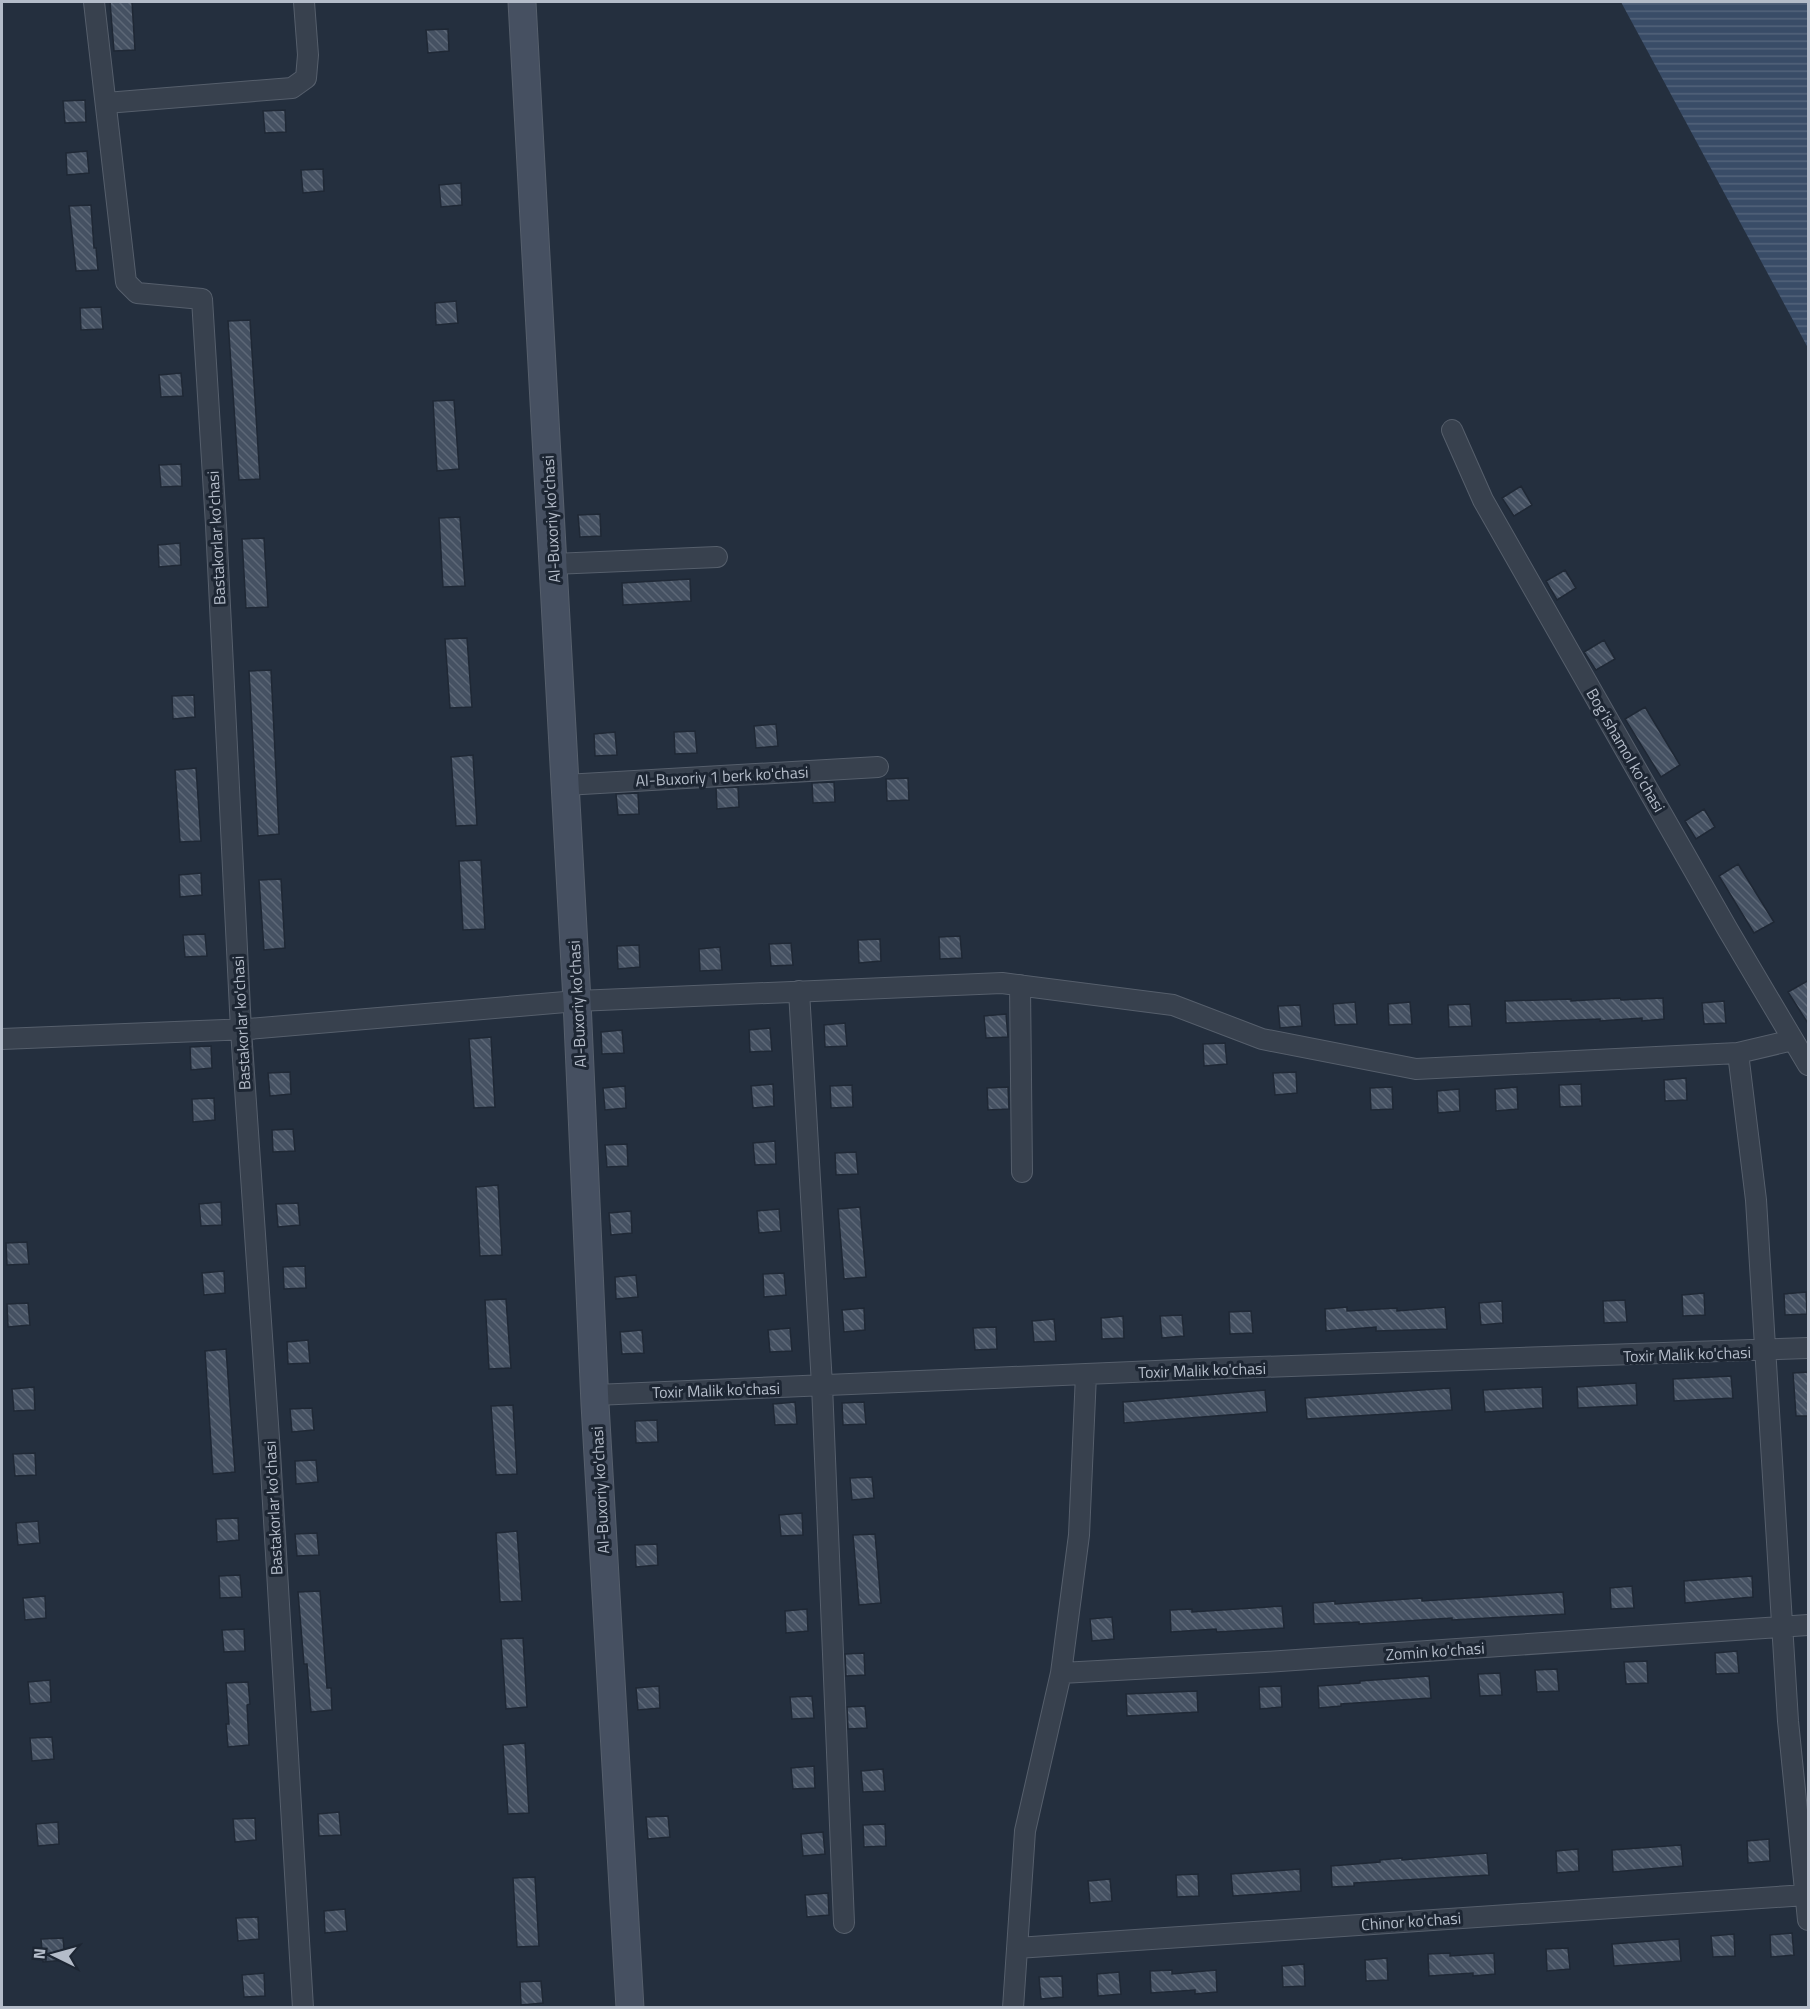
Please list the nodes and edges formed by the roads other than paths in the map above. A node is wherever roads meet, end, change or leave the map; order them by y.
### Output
1 (94, 2) edge
2 (304, 2) edge
3 (522, 2) edge
4 (106, 103) junction
5 (1452, 430) dead end
6 (717, 557) dead end
7 (553, 564) junction
8 (878, 767) dead end
9 (565, 785) junction
10 (1020, 985) junction
11 (799, 991) junction
12 (577, 1001) junction
13 (241, 1029) junction
14 (2, 1039) edge
15 (1793, 1040) junction
16 (1738, 1053) junction
17 (1809, 1065) edge
18 (1022, 1172) dead end
19 (1809, 1348) edge
20 (1765, 1351) junction
21 (1086, 1374) junction
22 (822, 1385) junction
23 (595, 1395) junction
24 (1809, 1625) edge
25 (1782, 1628) junction
26 (1061, 1673) junction
27 (1806, 1894) junction
28 (1809, 1920) edge
29 (844, 1923) dead end
30 (1017, 1948) junction
31 (303, 2007) edge
32 (630, 2007) edge
33 (1013, 2007) edge

1 - 4 street, Bastakorlar ko'chasi
2 - 4 street
3 - 7 street, Al-Buxoriy ko'chasi
4 - 13 street, Bastakorlar ko'chasi
5 - 15 street, Bog'ishamol ko'chasi
6 - 7 street
7 - 9 street, Al-Buxoriy ko'chasi
8 - 9 street, Al-Buxoriy 1 berk ko'chasi
9 - 12 street, Al-Buxoriy ko'chasi
10 - 11 street
10 - 16 street
10 - 18 street
11 - 12 street
11 - 22 street
12 - 13 street
12 - 23 street, Al-Buxoriy ko'chasi
13 - 14 street
13 - 31 street, Bastakorlar ko'chasi
15 - 16 street
15 - 17 street, Bog'ishamol ko'chasi
16 - 20 street
19 - 20 street, Toxir Malik ko'chasi
20 - 21 street, Toxir Malik ko'chasi
20 - 25 street
21 - 22 street, Toxir Malik ko'chasi
21 - 26 street
22 - 23 street, Toxir Malik ko'chasi
22 - 29 street
23 - 32 street, Al-Buxoriy ko'chasi
24 - 25 street, Zomin ko'chasi
25 - 26 street, Zomin ko'chasi
25 - 27 street
26 - 30 street
27 - 28 street
27 - 30 street, Chinor ko'chasi
30 - 33 street

